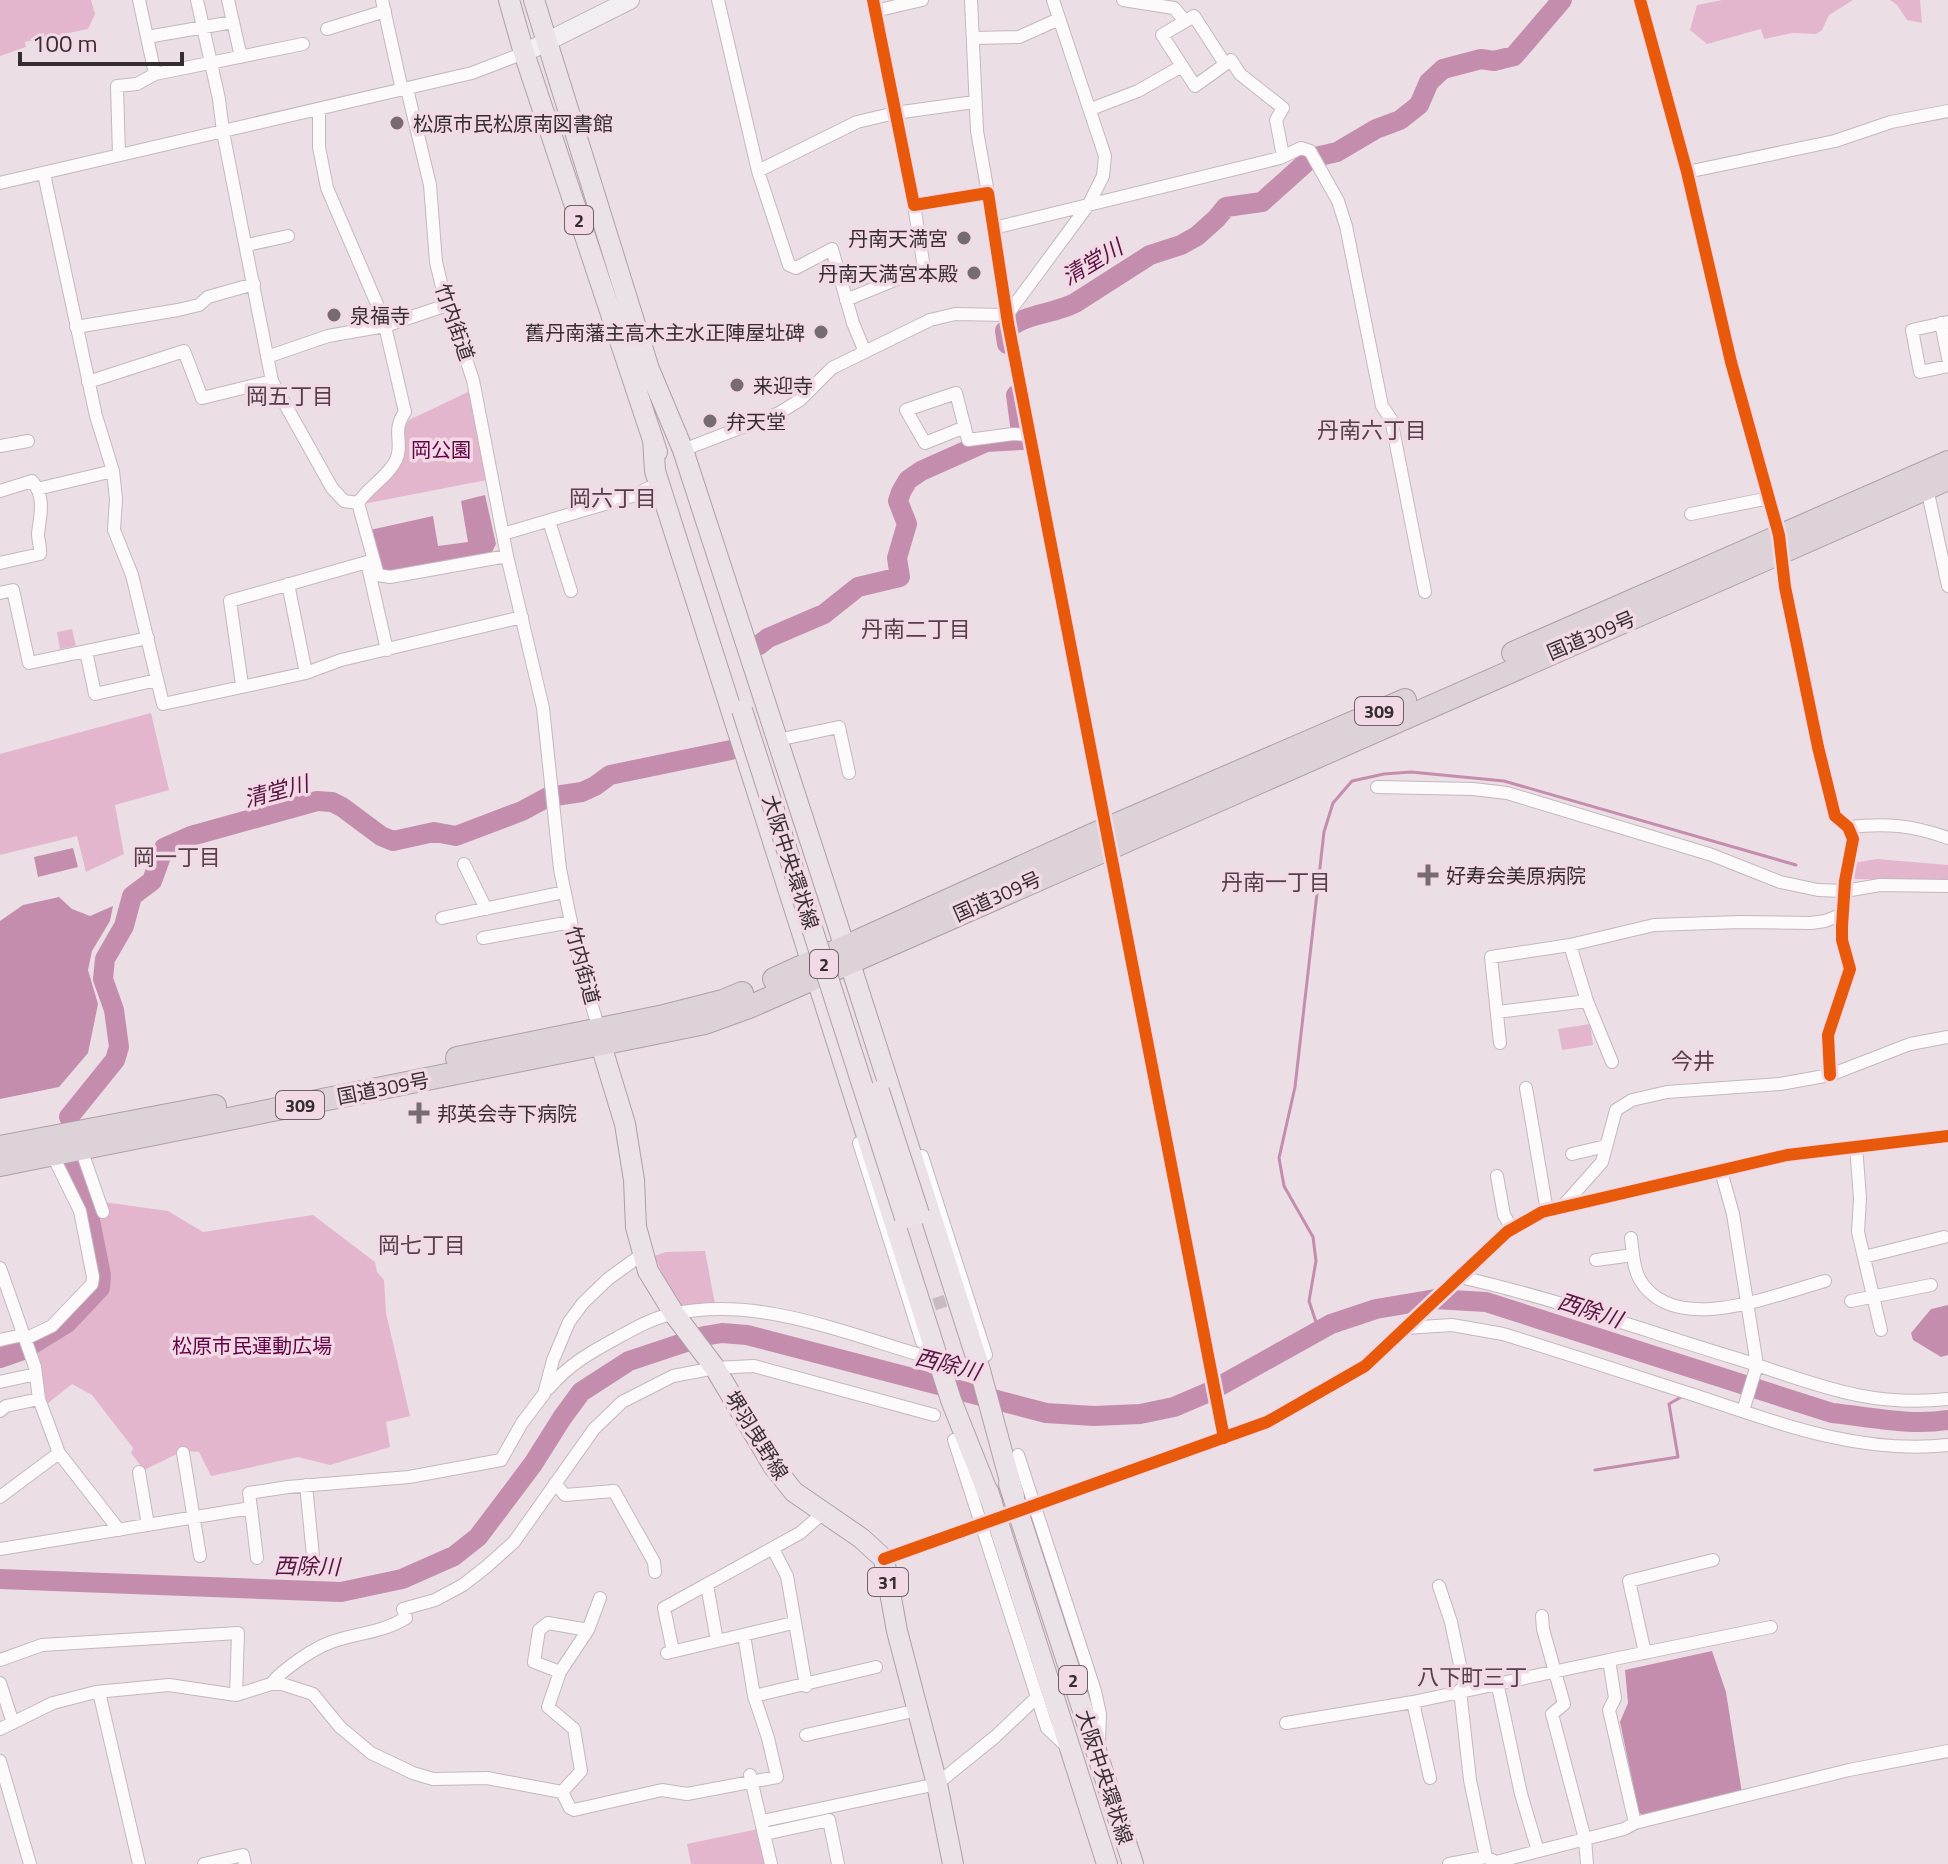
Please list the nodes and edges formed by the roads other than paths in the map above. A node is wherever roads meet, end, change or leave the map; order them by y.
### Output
1 (139, 0) edge
2 (197, 0) edge
3 (228, 0) edge
4 (509, 0) edge
5 (534, 0) edge
6 (630, 0) edge
7 (718, 0) edge
8 (922, 0) edge
9 (971, 0) edge
10 (1123, 0) edge
11 (1640, 0) edge
12 (1056, 1) edge
13 (384, 6) edge
14 (874, 6) edge
15 (1059, 19) junction
16 (1185, 21) junction
17 (233, 22) junction
18 (203, 27) junction
19 (327, 29) dead end
20 (147, 37) junction
21 (974, 38) junction
22 (547, 42) junction
23 (303, 44) dead end
24 (524, 53) junction
25 (241, 57) junction
26 (210, 63) junction
27 (1225, 64) junction
28 (1182, 66) junction
29 (155, 74) junction
30 (404, 89) junction
31 (974, 102) junction
32 (319, 109) junction
33 (1091, 109) junction
34 (1948, 111) edge
35 (895, 113) junction
36 (223, 132) junction
37 (119, 155) junction
38 (1283, 156) junction
39 (758, 171) junction
40 (1687, 172) junction
41 (44, 174) junction
42 (0, 183) edge
43 (988, 193) junction
44 (1089, 204) junction
45 (914, 205) junction
46 (994, 228) junction
47 (288, 236) dead end
48 (247, 245) junction
49 (254, 284) junction
50 (846, 300) junction
51 (447, 305) junction
52 (1008, 323) junction
53 (1944, 323) edge
54 (385, 325) junction
55 (76, 327) junction
56 (865, 352) junction
57 (267, 357) junction
58 (1948, 358) edge
59 (1948, 366) edge
60 (649, 369) junction
61 (272, 381) junction
62 (88, 382) junction
63 (965, 427) junction
64 (1029, 434) junction
65 (653, 439) junction
66 (28, 441) dead end
67 (0, 446) edge
68 (683, 450) junction
69 (1948, 462) edge
70 (113, 471) junction
71 (1948, 479) edge
72 (659, 483) junction
73 (1927, 488) junction
74 (37, 489) junction
75 (0, 491) edge
76 (1769, 498) junction
77 (358, 503) junction
78 (1691, 514) dead end
79 (549, 521) junction
80 (365, 532) junction
81 (503, 534) junction
82 (1780, 543) junction
83 (507, 556) junction
84 (367, 562) junction
85 (0, 563) edge
86 (288, 584) junction
87 (1948, 586) edge
88 (571, 591) dead end
89 (1425, 592) dead end
90 (0, 593) edge
91 (522, 617) junction
92 (148, 638) junction
93 (387, 650) junction
94 (86, 651) junction
95 (306, 673) junction
96 (157, 680) junction
97 (242, 685) junction
98 (748, 708) junction
99 (777, 740) junction
100 (849, 773) dead end
101 (1377, 787) dead end
102 (1848, 827) junction
103 (1108, 838) junction
104 (1948, 838) edge
105 (464, 864) dead end
106 (1948, 886) edge
107 (1845, 891) junction
108 (564, 892) junction
109 (486, 909) junction
110 (1843, 914) junction
111 (442, 918) dead end
112 (571, 922) junction
113 (483, 938) dead end
114 (1570, 945) junction
115 (846, 953) junction
116 (812, 969) junction
117 (1587, 1001) junction
118 (1497, 1012) junction
119 (872, 1036) junction
120 (600, 1037) junction
121 (1948, 1037) edge
122 (1500, 1043) dead end
123 (1612, 1062) dead end
124 (845, 1067) junction
125 (1830, 1075) junction
126 (1526, 1088) dead end
127 (1948, 1136) edge
128 (1606, 1146) junction
129 (1856, 1146) junction
130 (0, 1147) edge
131 (81, 1149) junction
132 (52, 1154) junction
133 (1572, 1154) dead end
134 (0, 1165) edge
135 (1721, 1171) junction
136 (1497, 1176) dead end
137 (1562, 1207) junction
138 (1547, 1211) junction
139 (103, 1212) dead end
140 (1512, 1229) junction
141 (1944, 1237) dead end
142 (1631, 1238) dead end
143 (641, 1255) junction
144 (1633, 1255) junction
145 (1864, 1257) junction
146 (1596, 1260) dead end
147 (0, 1268) edge
148 (1458, 1278) junction
149 (1825, 1281) dead end
150 (1931, 1285) dead end
151 (1873, 1296) junction
152 (1851, 1301) dead end
153 (1745, 1303) junction
154 (676, 1316) junction
155 (1409, 1324) junction
156 (1881, 1330) dead end
157 (24, 1338) junction
158 (0, 1340) edge
159 (986, 1355) dead end
160 (713, 1366) junction
161 (1756, 1368) junction
162 (35, 1370) junction
163 (962, 1371) junction
164 (0, 1382) edge
165 (544, 1394) junction
166 (39, 1399) junction
167 (1948, 1399) edge
168 (1744, 1408) junction
169 (0, 1411) edge
170 (934, 1415) dead end
171 (978, 1422) junction
172 (1224, 1438) junction
173 (954, 1440) dead end
174 (1948, 1445) edge
175 (59, 1453) junction
176 (183, 1453) dead end
177 (1018, 1455) dead end
178 (139, 1472) dead end
179 (555, 1483) junction
180 (306, 1485) junction
181 (0, 1497) edge
182 (1027, 1503) junction
183 (251, 1508) junction
184 (823, 1513) junction
185 (193, 1518) junction
186 (148, 1525) junction
187 (983, 1525) junction
188 (119, 1530) junction
189 (0, 1549) edge
190 (773, 1549) junction
191 (200, 1556) dead end
192 (313, 1556) dead end
193 (257, 1558) dead end
194 (884, 1559) junction
195 (1713, 1560) dead end
196 (655, 1572) dead end
197 (707, 1585) junction
198 (1439, 1586) dead end
199 (600, 1598) dead end
200 (1542, 1616) dead end
201 (793, 1623) junction
202 (1771, 1627) dead end
203 (588, 1630) junction
204 (744, 1635) junction
205 (717, 1641) junction
206 (1645, 1653) junction
207 (0, 1660) edge
208 (1609, 1660) junction
209 (876, 1667) dead end
210 (1555, 1670) junction
211 (560, 1672) junction
212 (1497, 1682) junction
213 (0, 1683) edge
214 (271, 1684) junction
215 (806, 1686) junction
216 (1463, 1690) junction
217 (99, 1692) junction
218 (236, 1695) junction
219 (754, 1696) junction
220 (1037, 1697) junction
221 (1413, 1702) junction
222 (918, 1710) junction
223 (13, 1723) junction
224 (1286, 1723) dead end
225 (0, 1729) edge
226 (806, 1735) dead end
227 (1069, 1748) junction
228 (1948, 1751) edge
229 (0, 1761) edge
230 (1430, 1778) dead end
231 (751, 1780) junction
232 (937, 1784) junction
233 (562, 1792) junction
234 (1635, 1823) junction
235 (764, 1828) junction
236 (1585, 1839) junction
237 (1538, 1851) junction
238 (1493, 1861) edge
239 (30, 1864) edge
240 (139, 1864) edge
241 (204, 1864) edge
242 (245, 1864) edge
243 (771, 1864) edge
244 (838, 1864) edge
245 (953, 1864) edge
246 (1107, 1864) edge
247 (1133, 1864) edge
248 (1449, 1864) edge
249 (1587, 1864) edge

1 - 20 street
2 - 18 street
3 - 17 street
4 - 24 main road, 大阪中央環状線 / 2
5 - 22 main road, 大阪中央環状線 / 2
6 - 22 street
7 - 39 street
8 - 14 street
9 - 21 street
10 - 16 street
11 - 40 street
12 - 15 street
13 - 19 street
13 - 30 street, 竹内街道
14 - 35 street
15 - 21 street
15 - 33 street
16 - 27 street
16 - 28 street
17 - 18 street
17 - 25 street
18 - 20 street
18 - 26 street
20 - 29 street
21 - 31 street
22 - 24 street
22 - 60 main road, 大阪中央環状線 / 2
23 - 25 street
24 - 30 street
24 - 65 main road, 大阪中央環状線 / 2
25 - 26 street
26 - 29 street
26 - 36 street
27 - 28 street
27 - 38 street
28 - 33 street
29 - 37 street
30 - 32 street
30 - 51 street, 竹内街道
31 - 35 street
31 - 43 street
32 - 36 street
32 - 54 street
33 - 44 street
34 - 40 street
35 - 39 street
35 - 45 street
36 - 37 street
36 - 48 street
37 - 41 street
38 - 44 street
38 - 89 street
39 - 50 street
40 - 76 street
41 - 42 street
41 - 55 street
43 - 45 street
43 - 46 street
44 - 46 street
44 - 52 street
45 - 50 street
46 - 52 street
47 - 48 street
48 - 49 street
49 - 55 street
49 - 57 street
50 - 56 street
51 - 54 street
51 - 81 street, 竹内街道
52 - 56 street
52 - 64 street
53 - 58 street
53 - 59 street
54 - 57 street
54 - 77 street
55 - 62 street
56 - 68 street
57 - 61 street
60 - 68 main road
60 - 98 main road, 大阪中央環状線 / 2
61 - 62 street
61 - 77 street
62 - 70 street
63 - 63 street
63 - 64 street
64 - 103 street
65 - 72 main road
65 - 98 main road, 大阪中央環状線 / 2
66 - 67 street
68 - 99 main road
69 - 82 highway, 国道309号 / 309
70 - 74 street
70 - 92 street
71 - 73 highway, 国道309号 / 309
72 - 79 street
72 - 116 main road
73 - 82 highway, 国道309号 / 309
73 - 87 street
74 - 75 street
74 - 85 street
76 - 78 street
76 - 82 street
77 - 80 street
79 - 81 street
79 - 88 street
80 - 83 street
80 - 84 street
81 - 83 street, 竹内街道
82 - 102 street
82 - 103 highway, 国道309号 / 309
83 - 91 street, 竹内街道
84 - 86 street
84 - 93 street
86 - 95 street
86 - 97 street
90 - 94 street
91 - 93 street
91 - 108 street, 竹内街道
92 - 94 street
92 - 96 street
93 - 95 street
94 - 96 street
95 - 97 street
96 - 97 street
98 - 163 main road, 大阪中央環状線 / 2, bridge
99 - 100 street
99 - 115 main road
101 - 107 street
102 - 104 street
102 - 107 street
103 - 115 highway, 国道309号 / 309
103 - 172 street
105 - 109 street
106 - 107 street
107 - 110 street
108 - 109 street
108 - 112 street, 竹内街道
109 - 111 street
110 - 114 street
110 - 125 street
112 - 113 street
112 - 120 street, 竹内街道
114 - 117 street
114 - 118 street
115 - 116 highway, 国道309号 / 309
115 - 119 main road
116 - 120 highway, 国道309号 / 309
116 - 124 main road
117 - 118 street
117 - 123 street
118 - 122 street
119 - 159 street
119 - 163 main road
120 - 130 highway, 国道309号 / 309
120 - 131 highway, 国道309号 / 309
120 - 143 main road, 堺羽曳野線 / 31
121 - 125 street
124 - 154 street
124 - 163 main road
125 - 128 street
126 - 138 street
127 - 129 street
128 - 133 street
128 - 137 street
129 - 135 street
129 - 145 street
131 - 132 highway, 国道309号 / 309
131 - 139 street
132 - 134 highway, 国道309号 / 309
132 - 157 street
135 - 137 street
135 - 153 street
136 - 140 street
137 - 138 street
138 - 140 street
140 - 148 street
141 - 145 street
142 - 144 street
143 - 154 main road, 堺羽曳野線 / 31
143 - 165 street
144 - 146 street
144 - 153 street
145 - 151 street
147 - 157 street
148 - 155 street
148 - 161 street
149 - 153 street
150 - 151 street
151 - 152 street
151 - 156 street
153 - 161 street
154 - 160 main road, 堺羽曳野線 / 31
154 - 165 street
155 - 168 street
155 - 172 street
157 - 158 street
157 - 162 street
160 - 170 street
160 - 179 street
160 - 184 main road, 堺羽曳野線 / 31
161 - 167 street
161 - 168 street
162 - 164 street
162 - 166 street
163 - 171 main road
163 - 171 main road
165 - 180 street
166 - 169 street
166 - 175 street
168 - 174 street
171 - 182 main road, 大阪中央環状線
171 - 227 main road, 大阪中央環状線 / 2
172 - 182 street
173 - 187 street
175 - 181 street
175 - 188 street
176 - 185 street
177 - 182 street
178 - 186 street
179 - 196 street
179 - 214 street
180 - 183 street
180 - 192 street
182 - 247 main road, 大阪中央環状線 / 2
183 - 185 street
183 - 193 street
184 - 190 street
184 - 194 main road, 堺羽曳野線 / 31
185 - 186 street
185 - 191 street
186 - 188 street
187 - 194 street
187 - 220 street
188 - 189 street
190 - 197 street
190 - 201 street
194 - 222 main road, 31
195 - 206 street
197 - 205 street
197 - 205 street
198 - 216 street
199 - 203 street
200 - 210 street
201 - 204 street
201 - 215 street
202 - 206 street
203 - 211 street
203 - 211 street
204 - 205 street
204 - 219 street
206 - 208 street
207 - 218 street
208 - 210 street
208 - 234 street
209 - 215 street
210 - 212 street
210 - 236 street
211 - 233 street
212 - 216 street
212 - 237 street
213 - 223 street
214 - 218 street
214 - 233 street
215 - 219 street
216 - 221 street
216 - 238 street
217 - 218 street
217 - 223 street
217 - 240 street
219 - 231 street
220 - 227 street
220 - 232 street
221 - 224 street
221 - 230 street
222 - 226 street
222 - 232 main road, 31
223 - 225 street
227 - 246 main road, 大阪中央環状線 / 2
228 - 234 street
229 - 239 street
231 - 233 street
231 - 235 street
232 - 235 street
232 - 245 main road, 31
234 - 236 street
235 - 243 street
235 - 244 street
236 - 237 street
236 - 249 street
237 - 238 street
238 - 248 street
241 - 242 street

